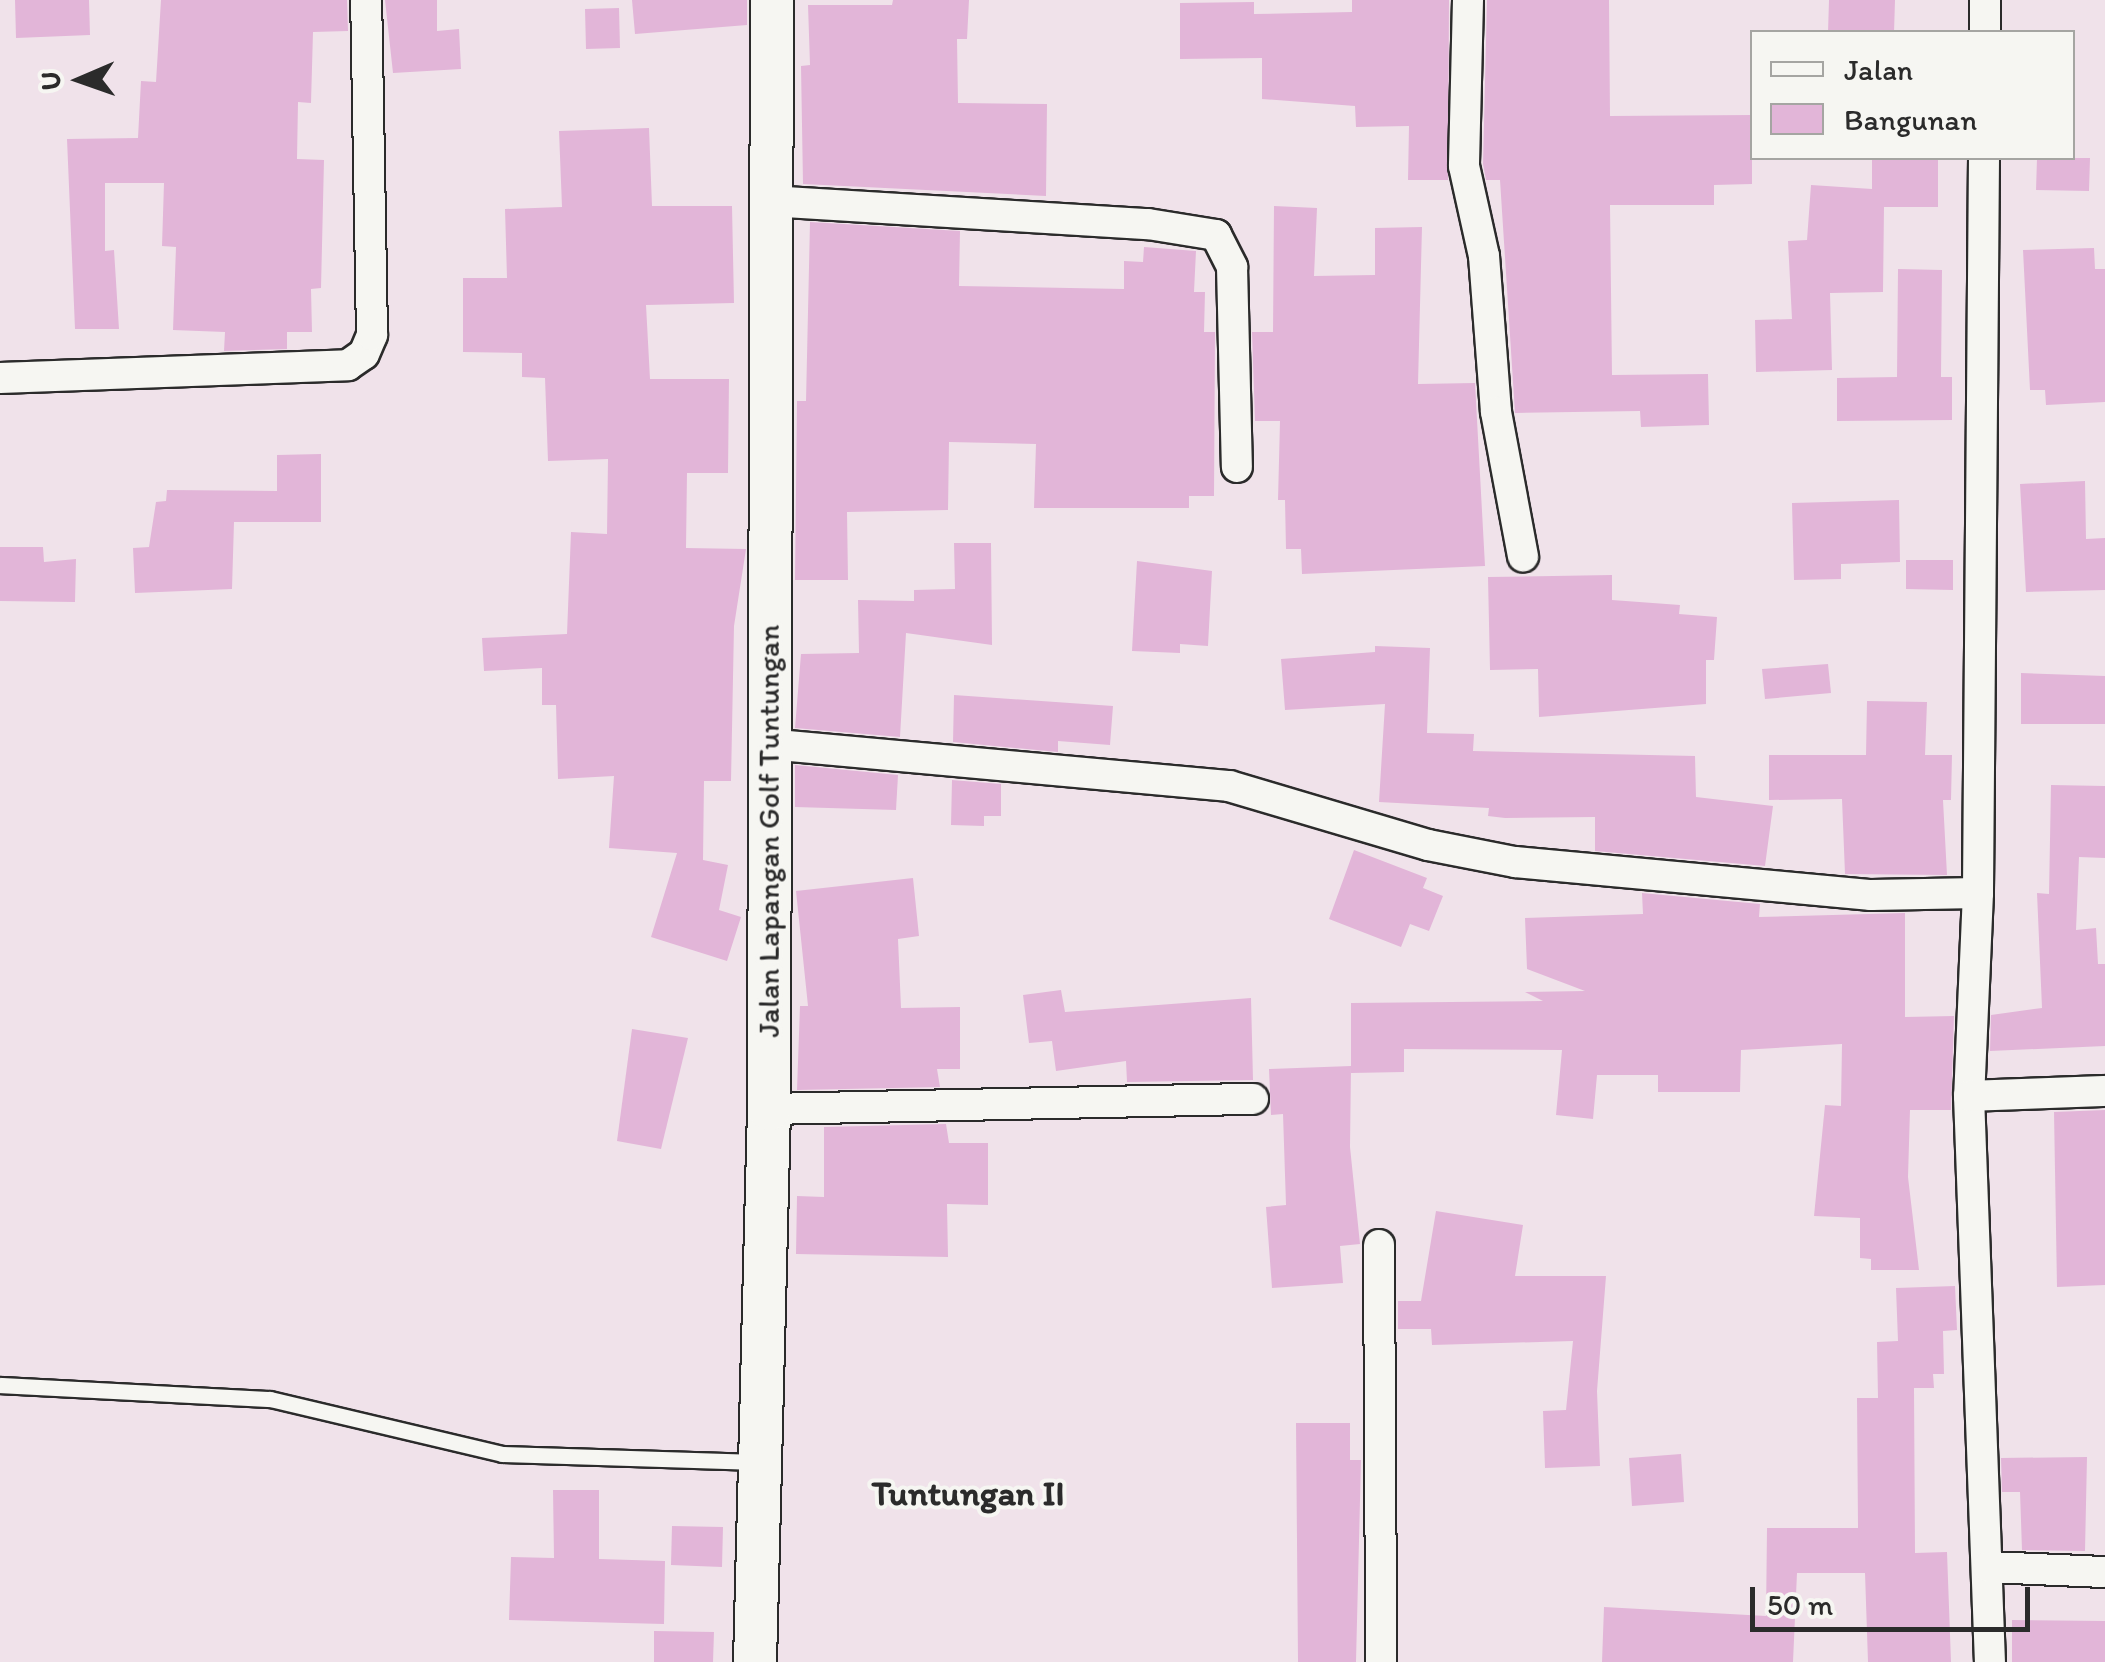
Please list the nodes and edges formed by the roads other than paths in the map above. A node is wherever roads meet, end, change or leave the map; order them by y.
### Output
1 (366, 0) edge
2 (772, 0) edge
3 (1468, 0) edge
4 (1985, 0) edge
5 (1985, 30) edge
6 (1984, 160) edge
7 (769, 201) junction
8 (0, 378) edge
9 (1237, 467) dead end
10 (1523, 556) dead end
11 (767, 744) junction
12 (1978, 894) junction
13 (2105, 1091) edge
14 (1969, 1096) junction
15 (1254, 1099) dead end
16 (768, 1109) junction
17 (1379, 1245) dead end
18 (0, 1385) edge
19 (758, 1462) junction
20 (1989, 1567) junction
21 (2105, 1572) edge
22 (755, 1662) edge
23 (1382, 1662) edge
24 (1990, 1662) edge

1 - 8 street
2 - 7 street, Jalan Lapangan Golf Tuntungan
3 - 10 street
4 - 5 street
6 - 12 street
7 - 9 street
7 - 11 street, Jalan Lapangan Golf Tuntungan
11 - 12 street
11 - 16 street, Jalan Lapangan Golf Tuntungan
12 - 14 street
13 - 14 street
14 - 20 street
15 - 16 street
16 - 19 street, Jalan Lapangan Golf Tuntungan
17 - 23 street
18 - 19 lane
19 - 22 street, Jalan Lapangan Golf Tuntungan
20 - 21 street
20 - 24 street

